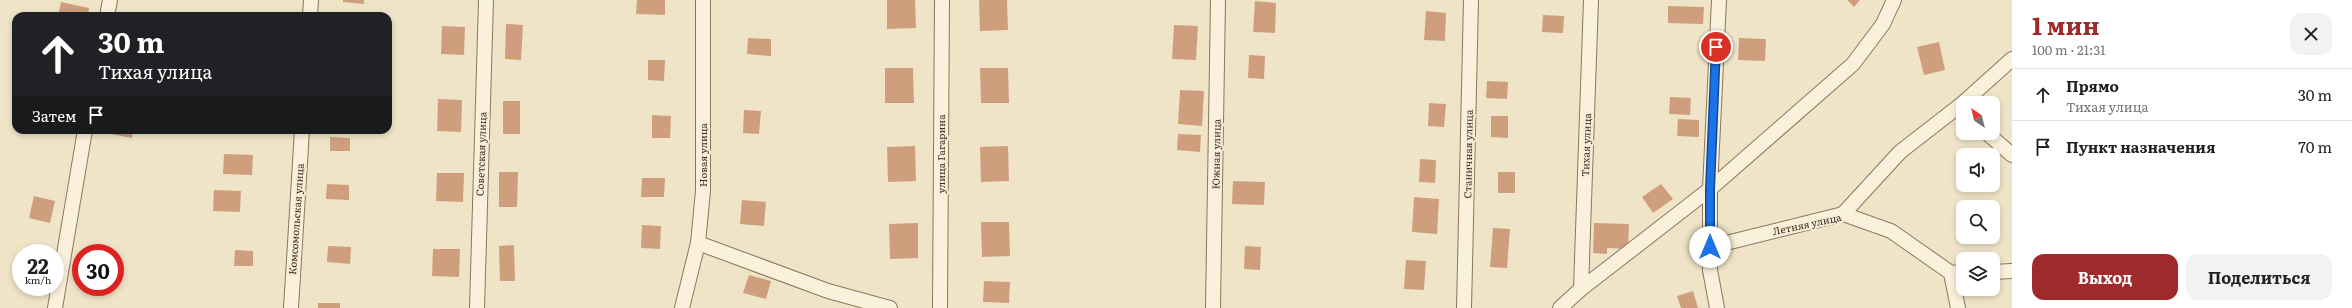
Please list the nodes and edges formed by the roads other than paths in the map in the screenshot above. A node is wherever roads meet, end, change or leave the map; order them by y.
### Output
1 (110, 0) edge
2 (311, 0) edge
3 (486, 0) edge
4 (703, 0) edge
5 (942, 0) edge
6 (1218, 0) edge
7 (1471, 0) edge
8 (1591, 0) edge
9 (1719, 0) edge
10 (1894, 0) edge
11 (108, 12) edge
12 (310, 12) edge
13 (2012, 59) edge
14 (1973, 96) edge
15 (1956, 111) edge
16 (84, 134) edge
17 (302, 134) edge
18 (1994, 140) edge
19 (2012, 155) edge
20 (1710, 189) junction
21 (1843, 214) junction
22 (698, 243) junction
23 (1710, 247) junction
24 (1956, 271) edge
25 (2012, 271) edge
26 (2000, 272) edge
27 (1581, 289) junction
28 (1958, 296) edge
29 (55, 308) edge
30 (290, 308) edge
31 (477, 308) edge
32 (682, 308) edge
33 (890, 308) edge
34 (940, 308) edge
35 (1213, 308) edge
36 (1464, 308) edge
37 (1560, 308) edge
38 (1717, 308) edge
39 (1958, 308) edge

1 - 11 street
2 - 12 street
3 - 31 street, Советская улица
4 - 22 street, Новая улица
5 - 34 street, улица Гагарина
6 - 35 street, Южная улица
7 - 36 street, Станичная улица
8 - 27 street, Тихая улица
9 - 20 street
10 - 20 street
13 - 14 street
15 - 21 street
16 - 29 street
17 - 30 street, Комсомольская улица
18 - 19 street
20 - 23 street
20 - 27 street
21 - 23 street, Летняя улица
21 - 24 street, Летняя улица
22 - 32 street, Новая улица
22 - 33 street
23 - 38 street
25 - 26 street
27 - 37 street
28 - 39 street, Летняя улица

